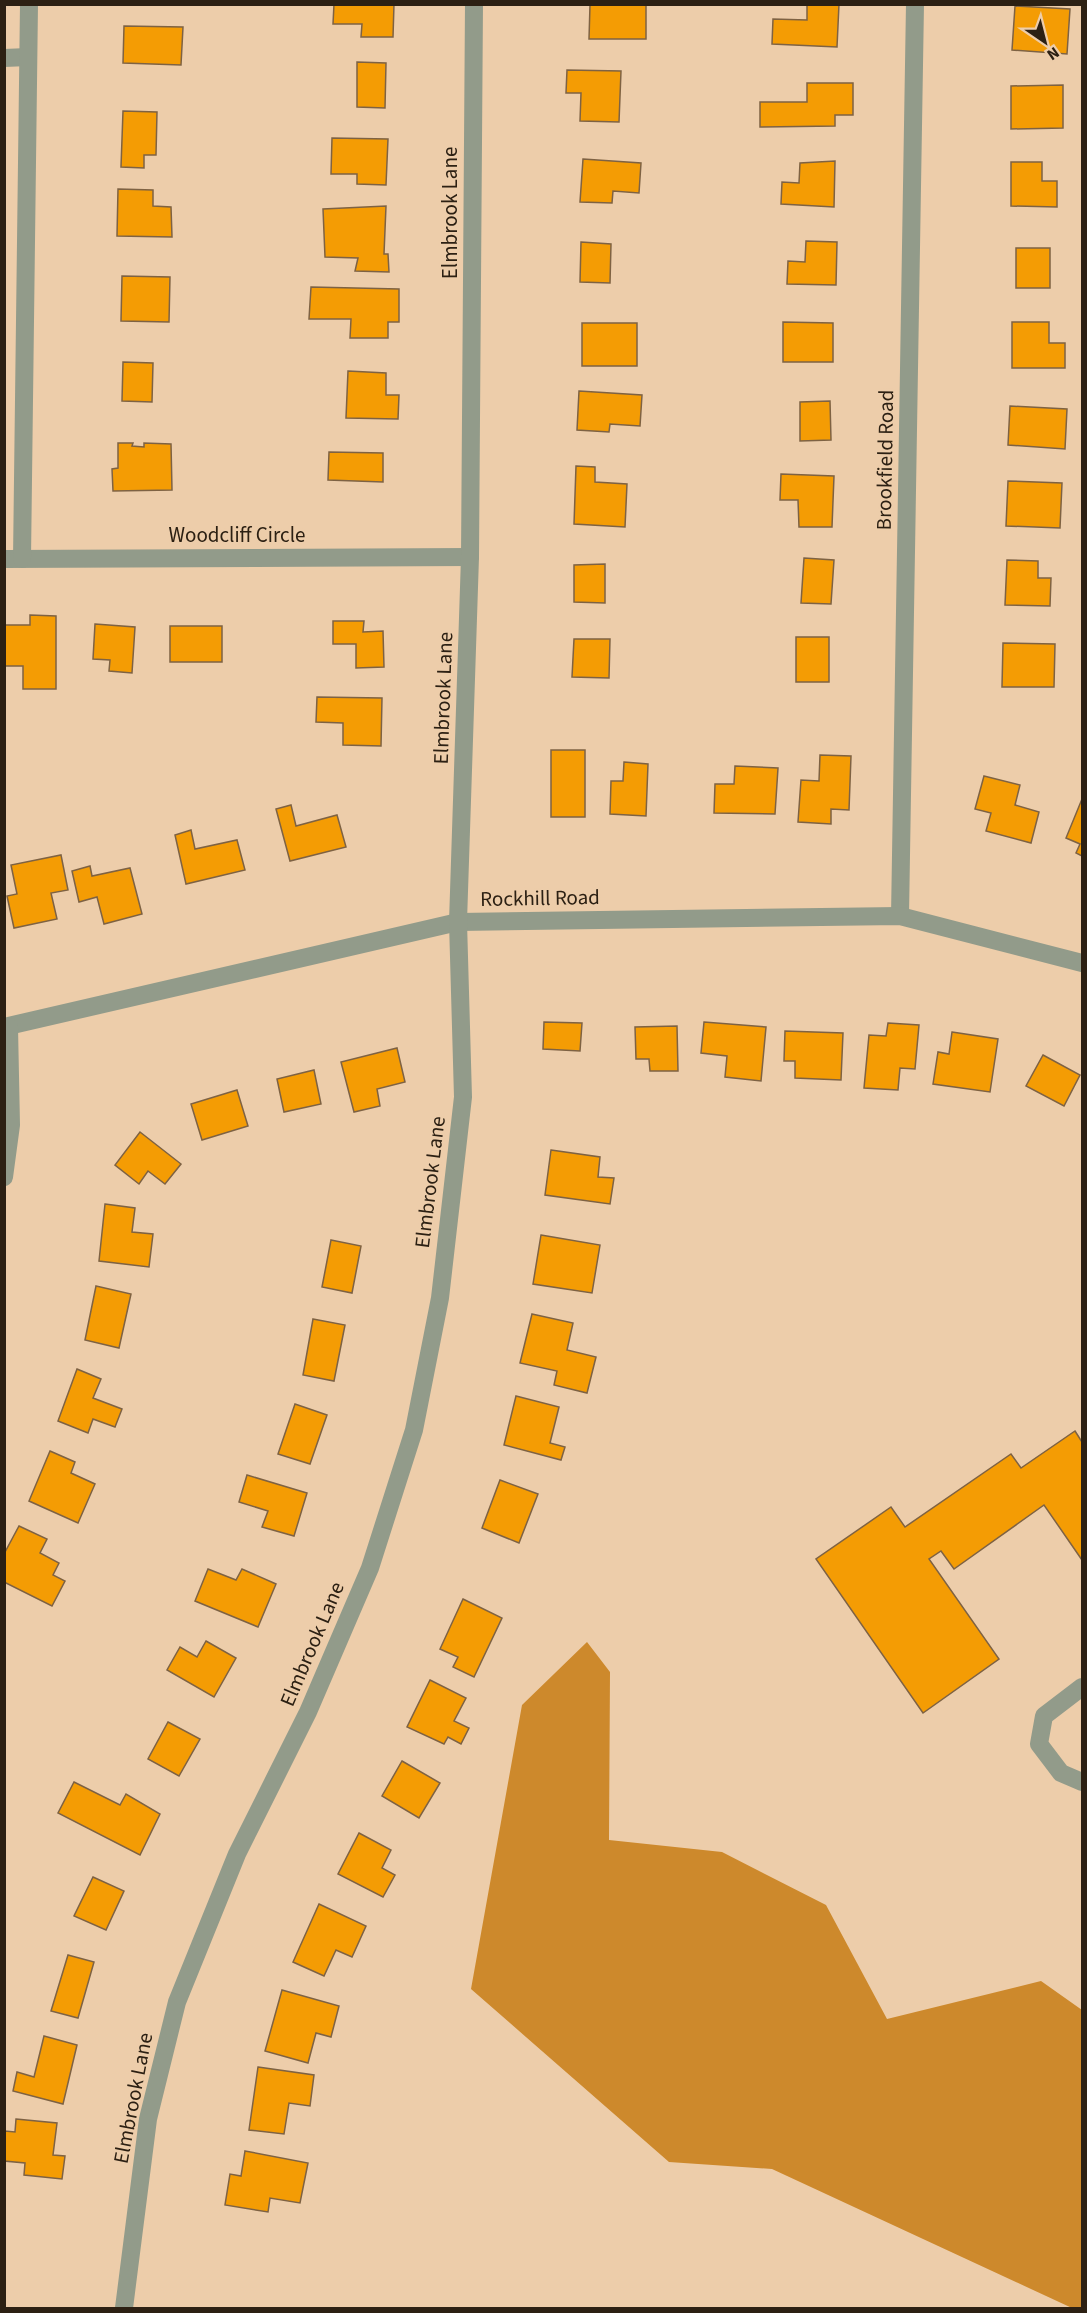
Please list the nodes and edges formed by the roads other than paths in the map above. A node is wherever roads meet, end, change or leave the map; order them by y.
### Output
1 (29, 4) edge
2 (474, 4) edge
3 (915, 4) edge
4 (28, 57) junction
5 (4, 58) edge
6 (470, 557) junction
7 (13, 559) edge
8 (900, 916) junction
9 (458, 922) junction
10 (1083, 963) edge
11 (7, 1027) edge
12 (4, 1177) edge
13 (1083, 1687) edge
14 (1083, 1782) edge
15 (124, 2308) edge

1 - 4 street
2 - 6 street, Elmbrook Lane
3 - 8 street, Brookfield Road
4 - 5 street
4 - 7 street
6 - 7 street, Woodcliff Circle
6 - 9 street, Elmbrook Lane
8 - 9 street, Rockhill Road
8 - 10 street, Rockhill Road
9 - 11 street, Rockhill Road
9 - 15 street, Elmbrook Lane
11 - 12 street
13 - 14 street

